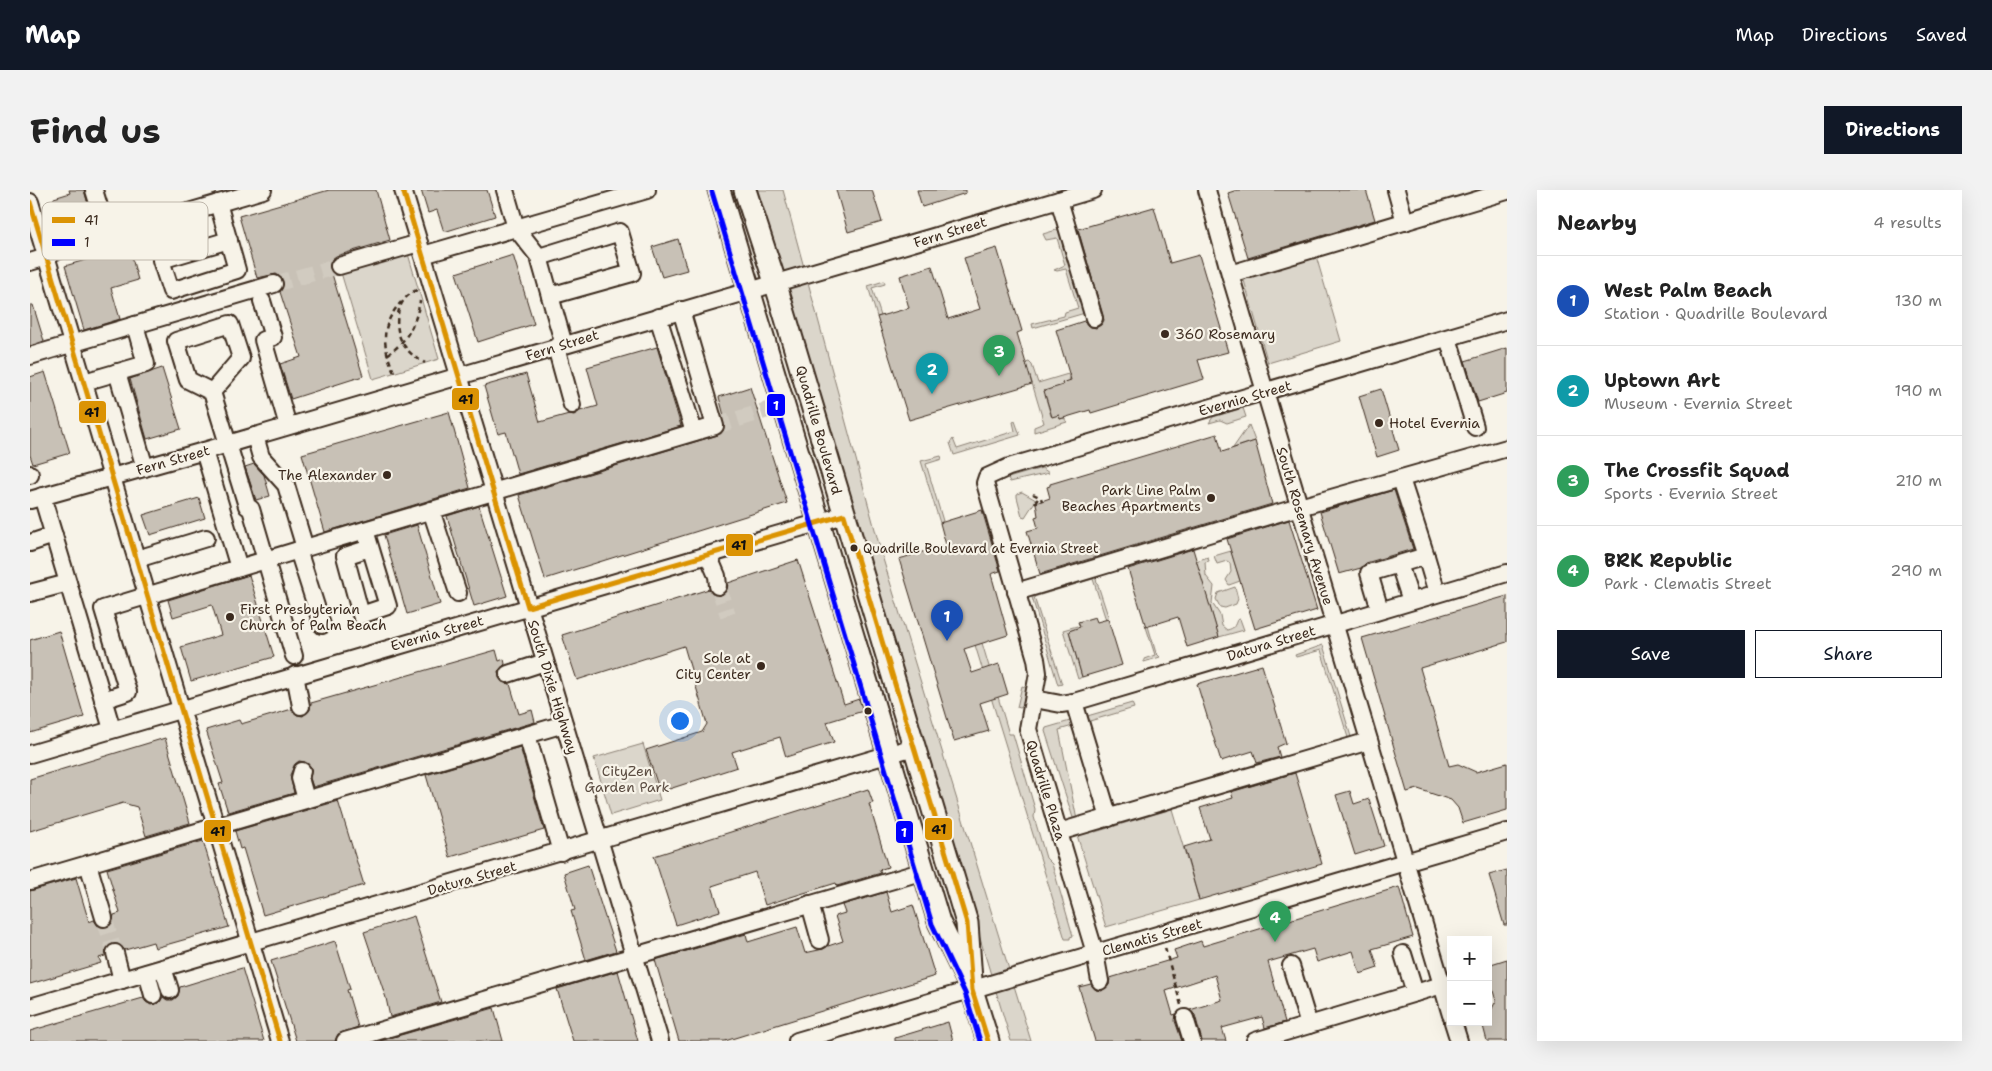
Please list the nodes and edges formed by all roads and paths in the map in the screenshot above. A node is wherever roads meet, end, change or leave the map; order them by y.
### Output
1 (94, 190) edge
2 (263, 190) edge
3 (403, 190) edge
4 (505, 190) edge
5 (647, 190) edge
6 (720, 190) edge
7 (745, 190) edge
8 (1093, 190) edge
9 (1207, 190) edge
10 (1396, 190) edge
11 (1507, 191) edge
12 (1059, 200) junction
13 (30, 202) edge
14 (98, 202) edge
15 (218, 203) junction
16 (208, 206) edge
17 (1405, 222) junction
18 (516, 228) junction
19 (229, 240) dead end
20 (42, 242) edge
21 (421, 249) junction
22 (539, 257) junction
23 (42, 258) edge
24 (47, 260) edge
25 (30, 262) edge
26 (339, 266) tunnel mouth
27 (1230, 274) junction
28 (775, 282) junction
29 (274, 284) tunnel mouth
30 (749, 290) junction
31 (550, 296) junction
32 (262, 301) dead end
33 (402, 301) junction
34 (681, 310) junction
35 (658, 317) junction
36 (1094, 318) dead end
37 (1507, 320) edge
38 (135, 325) junction
39 (1448, 338) junction
40 (402, 343) junction
41 (72, 344) junction
42 (560, 346) junction
43 (387, 355) junction
44 (30, 356) edge
45 (425, 363) dead end
46 (117, 372) junction
47 (394, 372) dead end
48 (459, 376) junction
49 (84, 382) junction
50 (212, 392) dead end
51 (1265, 392) junction
52 (572, 405) dead end
53 (288, 426) junction
54 (1475, 426) dead end
55 (694, 432) junction
56 (255, 436) junction
57 (229, 444) junction
58 (1507, 448) edge
59 (204, 451) junction
60 (146, 468) junction
61 (112, 475) junction
62 (1402, 479) junction
63 (985, 480) joint
64 (494, 491) junction
65 (1033, 494) dead end
66 (1039, 497) junction
67 (36, 498) edge
68 (1042, 501) dead end
69 (1035, 503) dead end
70 (1299, 508) junction
71 (431, 510) junction
72 (844, 515) junction
73 (818, 523) junction
74 (365, 530) junction
75 (54, 535) junction
76 (206, 538) dead end
77 (30, 543) edge
78 (370, 548) dead end
79 (301, 549) junction
80 (708, 554) junction
81 (1426, 556) junction
82 (137, 559) junction
83 (265, 560) junction
84 (1399, 564) junction
85 (239, 568) junction
86 (1507, 573) edge
87 (68, 583) junction
88 (718, 586) tunnel mouth
89 (1016, 592) junction
90 (30, 593) edge
91 (458, 593) dead end
92 (1437, 594) junction
93 (147, 595) junction
94 (1411, 601) junction
95 (528, 607) junction
96 (1380, 610) junction
97 (1335, 624) junction
98 (322, 625) dead end
99 (294, 656) dead end
100 (545, 662) junction
101 (508, 674) dead end
102 (294, 675) junction
103 (1034, 699) junction
104 (103, 700) junction
105 (1074, 702) junction
106 (301, 706) dead end
107 (181, 708) junction
108 (564, 724) junction
109 (112, 729) junction
110 (527, 734) junction
111 (1369, 741) junction
112 (914, 747) junction
113 (30, 754) edge
114 (889, 754) junction
115 (302, 771) dead end
116 (306, 799) junction
117 (1109, 818) junction
118 (216, 826) junction
119 (1059, 832) junction
120 (1507, 832) edge
121 (598, 840) junction
122 (561, 852) junction
123 (1405, 862) junction
124 (88, 864) junction
125 (924, 871) junction
126 (30, 881) edge
127 (810, 904) junction
128 (104, 918) tunnel mouth
129 (1161, 934) junction
130 (820, 940) dead end
131 (250, 943) junction
132 (115, 953) tunnel mouth
133 (1095, 953) junction
134 (1403, 954) dead end
135 (633, 955) junction
136 (1291, 966) dead end
137 (155, 971) junction
138 (122, 980) junction
139 (1100, 981) dead end
140 (1442, 985) junction
141 (170, 990) dead end
142 (972, 990) junction
143 (1415, 993) junction
144 (153, 995) dead end
145 (1447, 1002) edge
146 (30, 1007) edge
147 (1185, 1018) joint
148 (1309, 1025) junction
149 (1454, 1026) edge
150 (280, 1041) edge
151 (345, 1041) edge
152 (660, 1041) edge
153 (797, 1041) edge
154 (988, 1041) edge
155 (1192, 1041) edge
156 (1255, 1041) edge
157 (1458, 1041) edge

1 - 14 street
2 - 15 street
3 - 21 street, South Dixie Highway
4 - 18 street
5 - 18 street
6 - 30 main road, Quadrille Boulevard
7 - 28 main road, Quadrille Boulevard
8 - 12 street, Fern Street
9 - 27 street, South Rosemary Avenue
10 - 17 street
11 - 17 street
12 - 28 street, Fern Street
12 - 36 street
13 - 20 street
15 - 16 street
15 - 19 street
17 - 27 street
18 - 21 street
18 - 22 street
21 - 26 street
21 - 48 street, South Dixie Highway
22 - 31 street
22 - 31 street
23 - 25 street
24 - 41 street
27 - 51 street, South Rosemary Avenue
28 - 30 street, Fern Street
28 - 72 main road, Quadrille Boulevard
29 - 38 street
30 - 34 street, Fern Street
30 - 73 main road, Quadrille Boulevard
31 - 42 street
32 - 53 street
33 - 40 path
33 - 40 path
33 - 43 path
34 - 35 street, Fern Street
34 - 55 street
35 - 42 street, Fern Street
35 - 55 street
37 - 39 street, Evernia Street
38 - 41 street
38 - 46 street
39 - 51 street, Evernia Street
39 - 54 street
40 - 43 path
40 - 45 path
41 - 44 street
41 - 49 street
42 - 48 street, Fern Street
42 - 52 street
43 - 47 path
46 - 49 street
46 - 60 street
48 - 53 street, Fern Street
48 - 64 street, South Dixie Highway
49 - 61 street
50 - 57 street
51 - 63 street, Evernia Street
51 - 70 street, South Rosemary Avenue
53 - 56 street, Fern Street
55 - 64 street
56 - 57 street, Fern Street
56 - 79 street
57 - 59 street, Fern Street
57 - 83 street
58 - 62 street
59 - 60 street, Fern Street
59 - 85 street
60 - 61 street, Fern Street
61 - 67 street, Fern Street
61 - 82 street
62 - 70 street
62 - 81 street
63 - 89 street, Quadrille Plaza
64 - 71 street
64 - 95 street, South Dixie Highway
65 - 66 path
66 - 68 path
66 - 69 path
67 - 75 street
70 - 89 street
70 - 97 street, South Rosemary Avenue
71 - 74 street
71 - 91 street
72 - 73 street, Evernia Street
72 - 112 main road, Quadrille Boulevard
73 - 80 street, Evernia Street
73 - 114 main road, Quadrille Boulevard
74 - 78 street
74 - 79 street
75 - 77 street
75 - 87 street
76 - 82 street
79 - 83 street
79 - 98 street
80 - 88 street
80 - 95 street, Evernia Street
81 - 84 street
81 - 92 street
82 - 93 street
83 - 85 street
83 - 99 street
84 - 94 street
84 - 96 street
85 - 93 street
86 - 92 street, Datura Street
87 - 90 street
87 - 104 street
89 - 103 street, Quadrille Plaza
92 - 94 street, Datura Street
93 - 104 street
93 - 107 street
94 - 96 street, Datura Street
95 - 100 street, South Dixie Highway
95 - 102 street, Evernia Street
96 - 97 street, Datura Street
97 - 105 street, Datura Street
97 - 111 street, South Rosemary Avenue
100 - 101 street
100 - 108 street, South Dixie Highway
102 - 106 street
102 - 107 street, Evernia Street
103 - 105 street, Datura Street
103 - 119 street, Quadrille Plaza
104 - 109 street
105 - 117 street
107 - 109 street, Evernia Street
107 - 118 street
108 - 110 street
108 - 121 street, South Dixie Highway
109 - 113 street, Evernia Street
110 - 116 street
110 - 122 street
111 - 117 street
111 - 123 street, South Rosemary Avenue
112 - 114 street, Datura Street
112 - 142 main road, Quadrille Boulevard
114 - 121 street, Datura Street
114 - 125 main road, Quadrille Boulevard
115 - 116 street
116 - 118 street
117 - 119 street
118 - 124 street
118 - 131 street
119 - 133 street, Quadrille Plaza
120 - 123 street, Clematis Street
121 - 122 street, Datura Street
121 - 135 street, South Dixie Highway
122 - 131 street, Datura Street
123 - 129 street, Clematis Street
123 - 140 street, South Rosemary Avenue
124 - 126 street
124 - 128 street
125 - 127 street
125 - 142 main road, Quadrille Boulevard
127 - 130 street
127 - 135 street
129 - 133 street, Clematis Street
129 - 147 path
131 - 137 street, Datura Street
131 - 150 street
132 - 138 street
133 - 139 street, Quadrille Plaza
133 - 142 street, Clematis Street
134 - 143 street
135 - 151 street
135 - 152 street, South Dixie Highway
136 - 148 street
137 - 138 street, Datura Street
137 - 141 street
137 - 144 street
138 - 146 street, Datura Street
140 - 143 street
140 - 145 street, South Rosemary Avenue
142 - 153 street, Clematis Street
142 - 154 main road, Quadrille Boulevard
143 - 148 street
147 - 155 street
148 - 156 street
149 - 157 street

